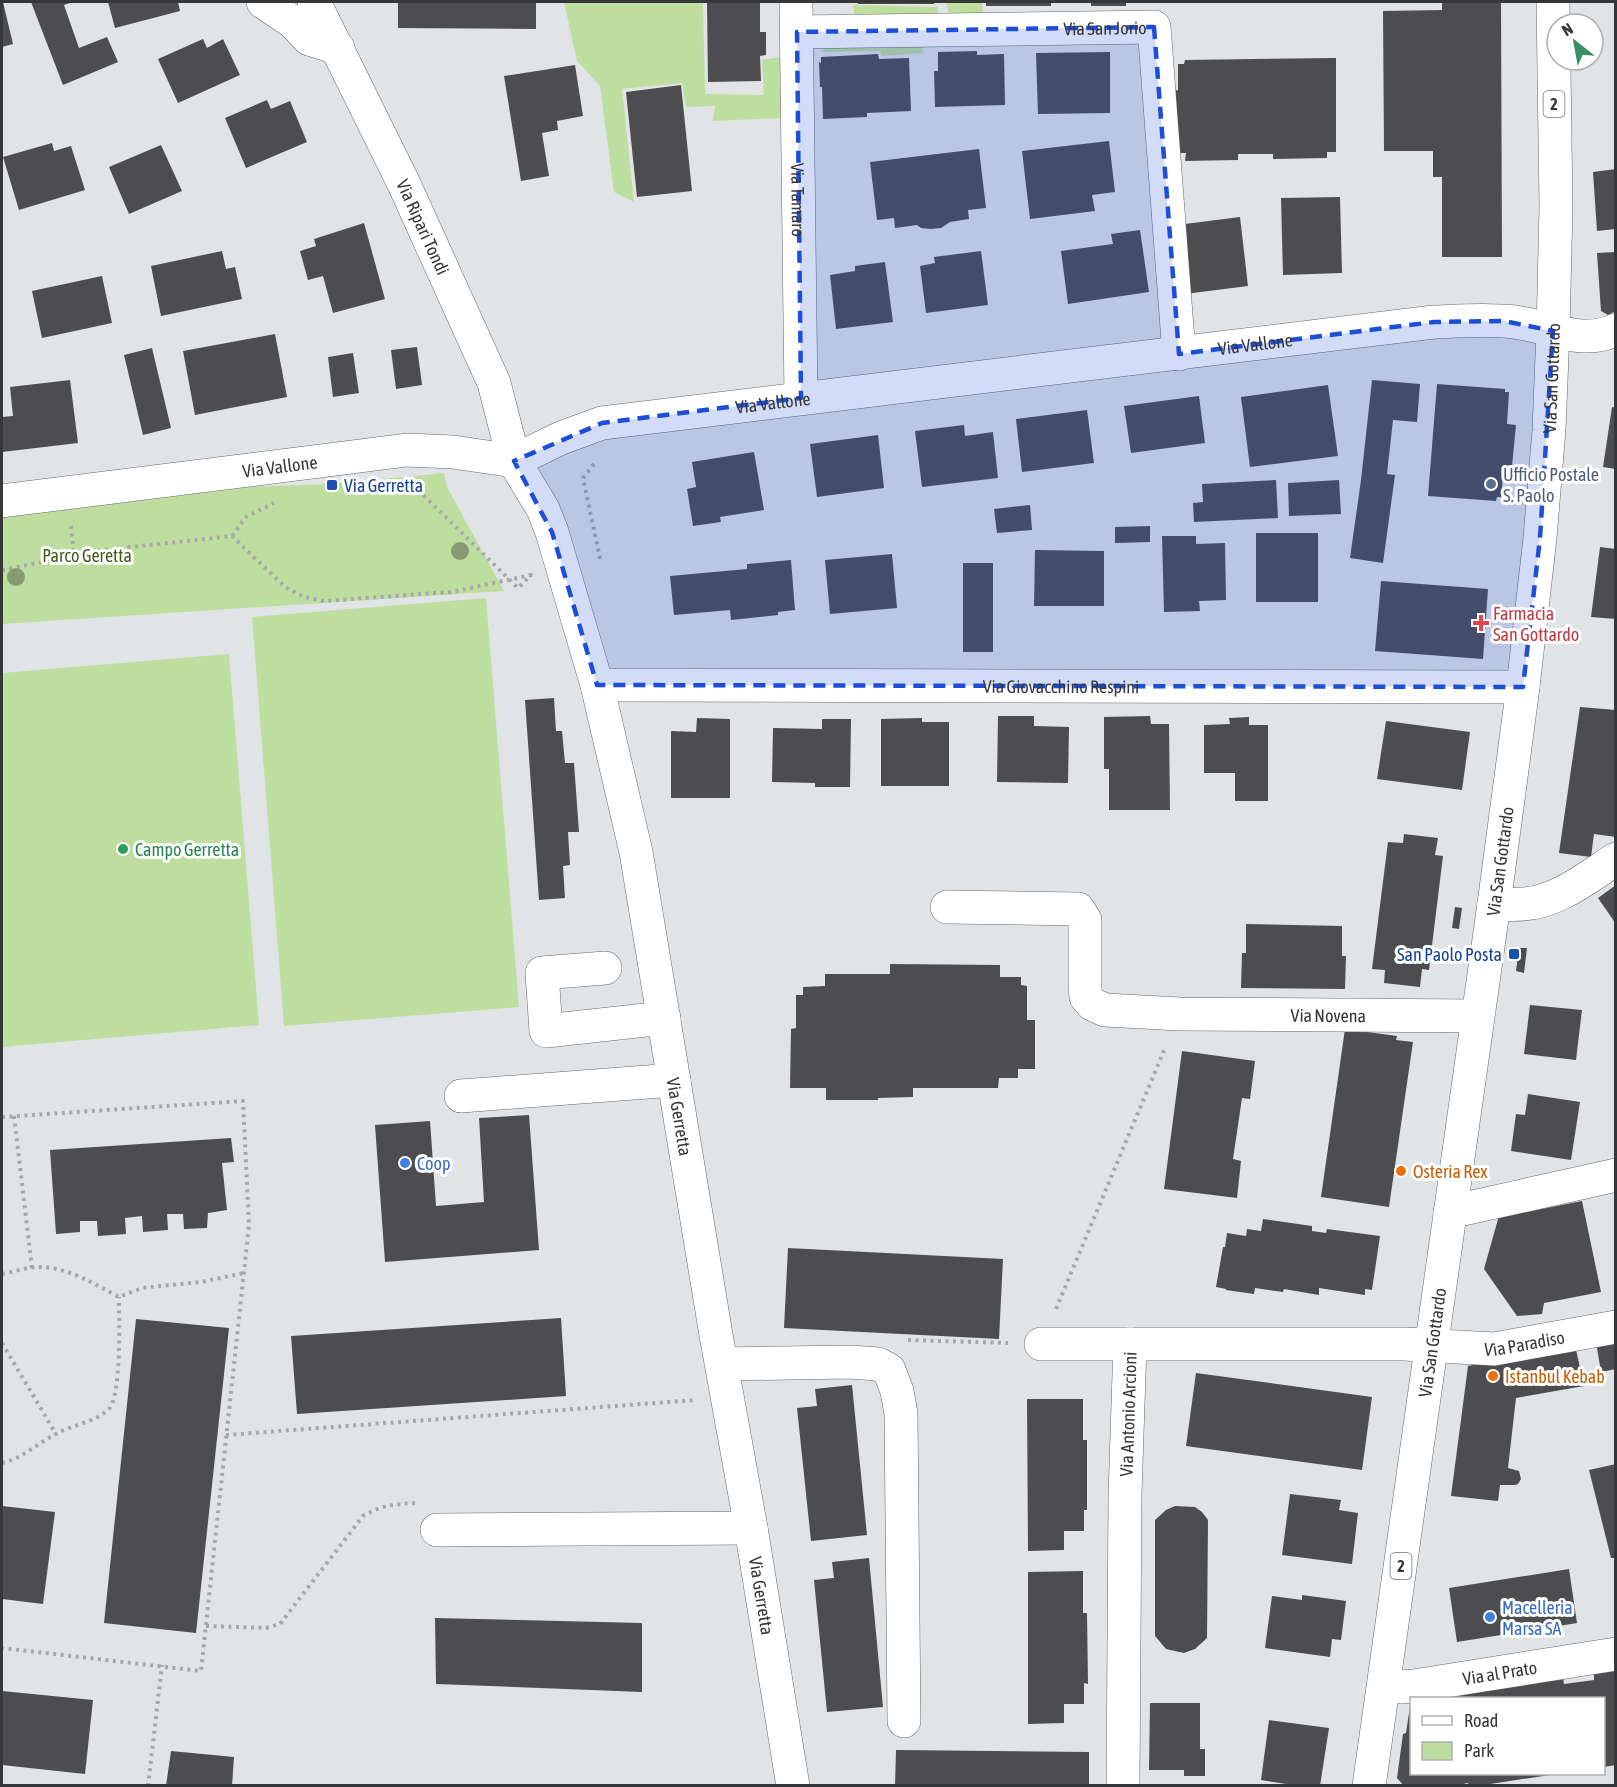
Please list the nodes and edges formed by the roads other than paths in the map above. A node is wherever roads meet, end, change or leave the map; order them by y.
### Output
1 (262, 2) edge
2 (314, 2) edge
3 (1553, 2) edge
4 (797, 17) edge
5 (338, 48) junction
6 (1616, 330) edge
7 (1553, 331) junction
8 (1179, 354) junction
9 (801, 398) junction
10 (514, 462) junction
11 (2, 501) edge
12 (597, 685) junction
13 (1523, 687) junction
14 (1616, 859) edge
15 (1494, 904) junction
16 (947, 907) dead end
17 (605, 968) dead end
18 (1477, 1016) junction
19 (664, 1018) junction
20 (674, 1080) junction
21 (461, 1096) dead end
22 (1616, 1175) edge
23 (1449, 1212) junction
24 (1616, 1327) edge
25 (1041, 1344) road end
26 (1130, 1344) junction
27 (1431, 1346) junction
28 (722, 1364) junction
29 (751, 1528) junction
30 (437, 1530) dead end
31 (1616, 1654) edge
32 (1384, 1685) junction
33 (904, 1721) dead end
34 (793, 1785) edge
35 (1123, 1785) edge
36 (1370, 1785) edge

1 - 5 street
2 - 5 street, Via Ripari Tondi
3 - 7 street, Via San Gottardo / 2
4 - 8 street, Via San Jorio
4 - 9 street, Via Tamaro
5 - 10 street, Via Ripari Tondi
6 - 7 street, Via Vallone
7 - 8 street, Via Vallone
7 - 13 street, Via San Gottardo / 2
8 - 9 street, Via Vallone
9 - 10 street, Via Vallone
10 - 11 street, Via Vallone
10 - 12 street, Via Gerretta
12 - 13 street, Via Giovacchino Respini
12 - 19 street, Via Gerretta
13 - 15 street, Via San Gottardo / 2
14 - 15 street
15 - 18 street, Via San Gottardo / 2
16 - 18 street, Via Novena
17 - 19 street
18 - 23 street, Via San Gottardo / 2
19 - 20 street, Via Gerretta
20 - 21 street
20 - 28 street, Via Gerretta
22 - 23 street
23 - 27 street, Via San Gottardo / 2
24 - 27 street, Via Paradiso
25 - 26 street
26 - 27 street, Via Antonio Arcioni
26 - 35 street, Via Antonio Arcioni
27 - 32 street, Via San Gottardo / 2
28 - 29 street, Via Gerretta
28 - 33 street
29 - 30 street
29 - 34 street, Via Gerretta
31 - 32 street, Via al Prato
32 - 36 street, Via San Gottardo / 2

